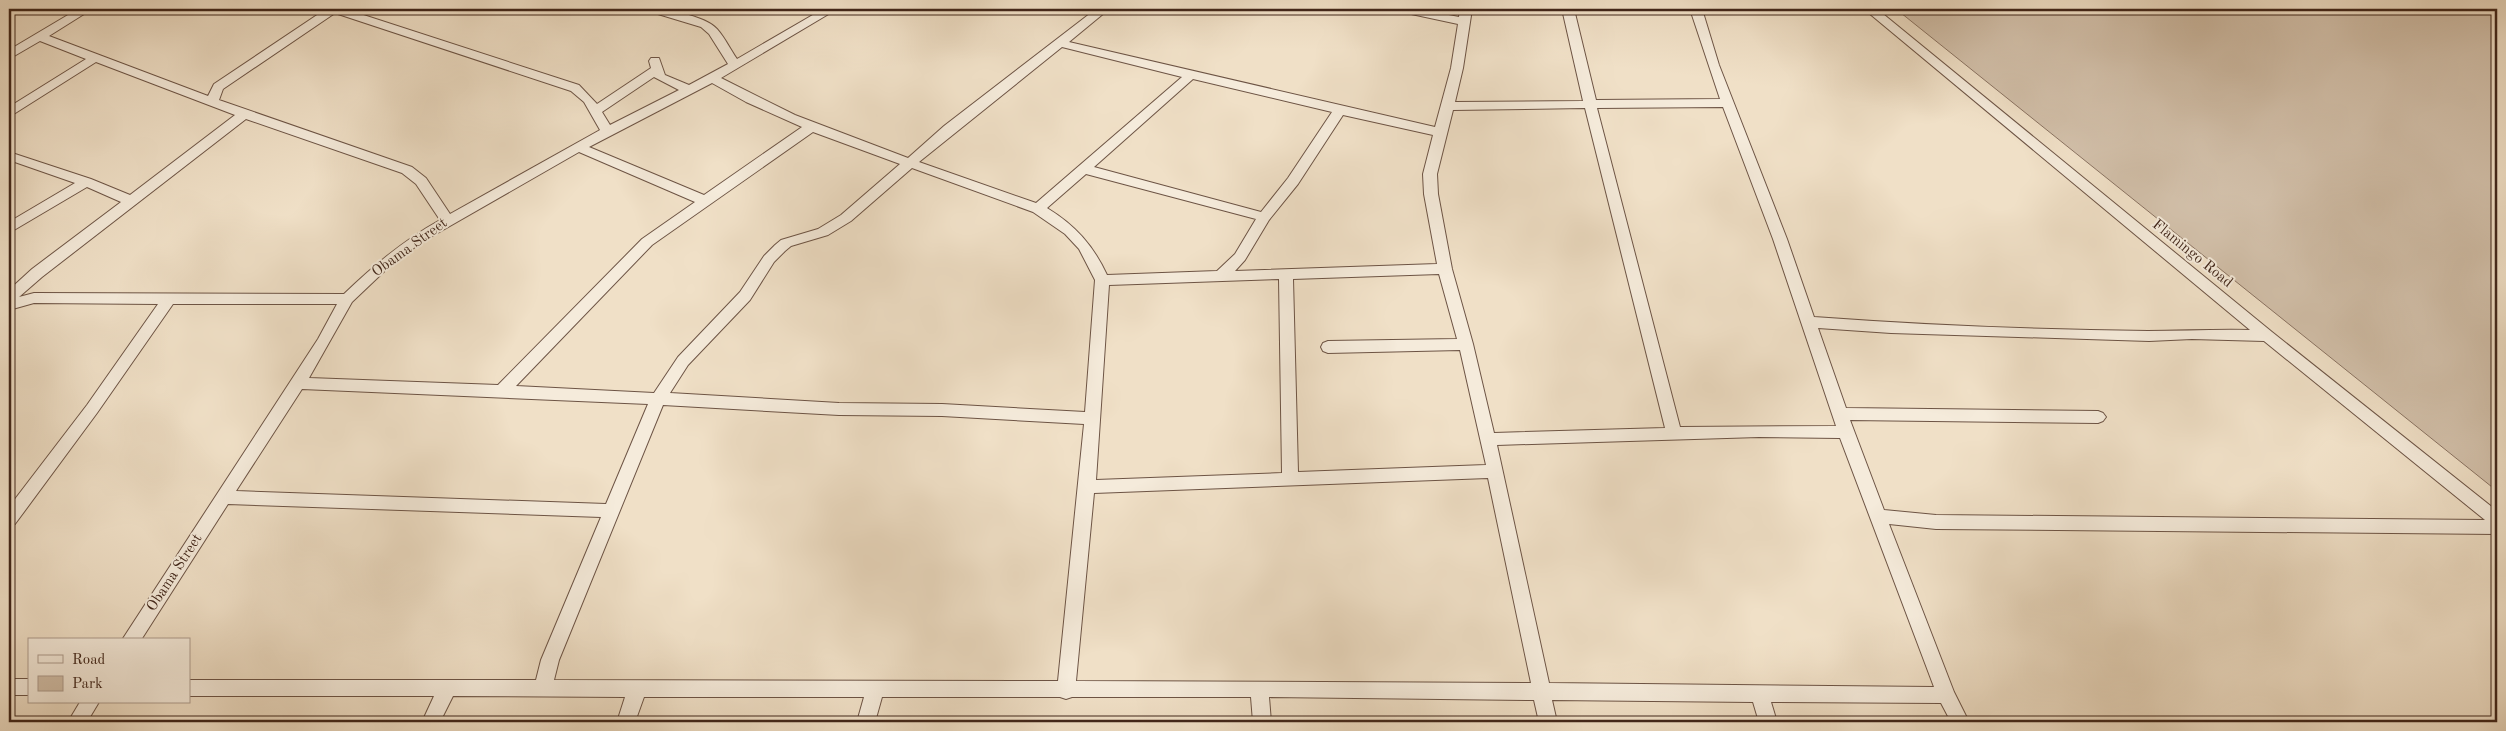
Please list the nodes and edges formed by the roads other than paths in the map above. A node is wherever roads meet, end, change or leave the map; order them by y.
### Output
1 (86, 9) edge
2 (334, 9) edge
3 (652, 9) edge
4 (831, 9) edge
5 (1103, 9) edge
6 (1402, 9) edge
7 (1568, 9) edge
8 (1696, 9) edge
9 (1870, 9) edge
10 (1464, 15) edge
11 (40, 37) junction
12 (1059, 43) junction
13 (10, 54) edge
14 (94, 58) junction
15 (734, 64) junction
16 (1190, 75) junction
17 (712, 78) junction
18 (688, 89) junction
19 (212, 101) junction
20 (1591, 103) junction
21 (1727, 103) junction
22 (1448, 106) junction
23 (596, 110) junction
24 (1339, 110) junction
25 (9, 113) edge
26 (244, 114) junction
27 (811, 127) junction
28 (608, 132) junction
29 (1442, 133) junction
30 (578, 147) junction
31 (9, 156) edge
32 (909, 163) junction
33 (1084, 168) junction
34 (86, 182) junction
35 (129, 200) junction
36 (705, 201) junction
37 (1038, 209) junction
38 (1264, 217) junction
39 (448, 220) junction
40 (9, 228) edge
41 (1446, 268) junction
42 (1222, 275) junction
43 (1286, 275) junction
44 (1102, 280) junction
45 (170, 297) junction
46 (9, 298) edge
47 (347, 299) junction
48 (9, 305) edge
49 (1809, 322) junction
50 (2266, 336) junction
51 (1466, 344) junction
52 (1328, 347) dead end
53 (298, 383) junction
54 (502, 391) junction
55 (658, 399) junction
56 (1840, 414) junction
57 (2098, 417) dead end
58 (1091, 418) junction
59 (1846, 432) junction
60 (1674, 434) junction
61 (1488, 439) junction
62 (1494, 471) junction
63 (1290, 479) junction
64 (1087, 487) junction
65 (226, 497) junction
66 (612, 512) junction
67 (1880, 516) junction
68 (9, 519) edge
69 (2497, 520) edge
70 (2497, 527) edge
71 (132, 638) edge
72 (9, 687) edge
73 (28, 687) edge
74 (543, 687) junction
75 (190, 688) edge
76 (876, 688) junction
77 (446, 689) junction
78 (637, 689) junction
79 (1259, 690) junction
80 (1066, 691) junction
81 (1542, 692) junction
82 (1759, 693) junction
83 (1946, 695) junction
84 (89, 704) edge
85 (77, 722) edge
86 (431, 722) edge
87 (626, 722) edge
88 (866, 722) edge
89 (1262, 722) edge
90 (1548, 722) edge
91 (1768, 722) edge
92 (1960, 722) edge

1 - 11 street
2 - 19 street
2 - 23 street
3 - 15 street
4 - 15 street, Obama Street
5 - 12 street
6 - 10 street
7 - 20 street
8 - 21 street
9 - 50 street, Flamingo Road
10 - 22 street
11 - 13 street
11 - 14 street
12 - 16 street
12 - 32 street
14 - 19 street
14 - 25 street
15 - 17 street, Obama Street
16 - 24 street
16 - 33 street
17 - 18 street, Obama Street
17 - 27 street
18 - 23 street
18 - 28 street, Obama Street
19 - 26 street
20 - 21 street
20 - 22 street
20 - 60 street
21 - 49 street
22 - 29 street
23 - 28 street
24 - 29 street
24 - 38 street
26 - 35 street
26 - 39 street
27 - 32 street
27 - 36 street
28 - 30 street, Obama Street
29 - 41 street
30 - 36 street
30 - 39 street, Obama Street
31 - 34 street
32 - 37 street
32 - 55 street
33 - 37 street
33 - 38 street
34 - 35 street
34 - 40 street
35 - 46 street
36 - 54 street
37 - 44 street
38 - 42 street
39 - 47 street, Obama Street
41 - 43 street
41 - 51 street
42 - 43 street
42 - 44 street
43 - 63 street
44 - 58 street
45 - 47 street
45 - 48 street
45 - 68 street
47 - 53 street, Obama Street
49 - 50 street
49 - 56 street
50 - 69 street, Flamingo Road
51 - 52 street
51 - 61 street
53 - 54 street
53 - 65 street, Obama Street
54 - 55 street
55 - 58 street
55 - 66 street
56 - 57 street
56 - 59 street
58 - 64 street
59 - 60 street
59 - 67 street
60 - 61 street
61 - 62 street
62 - 63 street
62 - 81 street
63 - 64 street
64 - 80 street
65 - 66 street
65 - 71 street, Obama Street
66 - 74 street
67 - 70 street
67 - 83 street
72 - 73 street
74 - 77 street
74 - 78 street
75 - 77 street
76 - 78 street
76 - 80 street
76 - 88 street
77 - 86 street
78 - 87 street
79 - 80 street
79 - 81 street
79 - 89 street
81 - 82 street
81 - 90 street
82 - 83 street
82 - 91 street
83 - 92 street
84 - 85 street

